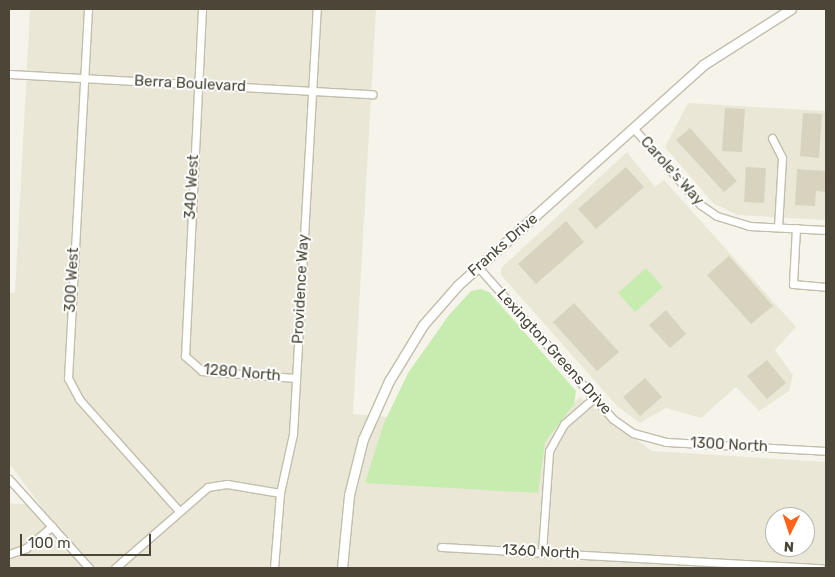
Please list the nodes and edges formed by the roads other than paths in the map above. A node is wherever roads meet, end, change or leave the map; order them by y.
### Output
1 (88, 9) edge
2 (202, 9) edge
3 (317, 9) edge
4 (791, 9) edge
5 (9, 74) edge
6 (84, 78) junction
7 (198, 85) junction
8 (312, 91) junction
9 (372, 94) dead end
10 (635, 130) junction
11 (772, 138) dead end
12 (778, 227) junction
13 (796, 228) junction
14 (826, 230) edge
15 (478, 267) junction
16 (826, 287) edge
17 (190, 365) joint
18 (296, 378) junction
19 (594, 398) junction
20 (633, 433) joint
21 (826, 451) edge
22 (9, 479) edge
23 (280, 492) junction
24 (179, 511) junction
25 (52, 526) junction
26 (441, 547) dead end
27 (542, 552) junction
28 (9, 554) edge
29 (745, 566) edge
30 (89, 568) edge
31 (115, 568) edge
32 (274, 568) edge
33 (342, 568) edge
34 (821, 568) edge

1 - 6 street, 300 West
2 - 7 street, 340 West
3 - 8 street, Providence Way
4 - 10 street, Franks Drive
5 - 6 street, Berra Boulevard
6 - 7 street, Berra Boulevard
6 - 24 street, 300 West
7 - 8 street, Berra Boulevard
7 - 17 street, 340 West
8 - 9 street, Berra Boulevard
8 - 18 street, Providence Way
10 - 12 street, Carole's Way
10 - 15 street, Franks Drive
11 - 12 street
12 - 13 street, Carole's Way
13 - 14 street, Carole's Way
13 - 16 street
15 - 19 street, Lexington Greens Drive
15 - 33 street, Franks Drive
17 - 18 street, 1280 North
18 - 23 street, Providence Way
19 - 20 street, Lexington Greens Drive
19 - 27 street
20 - 21 street, 1300 North
22 - 25 street
23 - 24 street
23 - 32 street, Providence Way
24 - 31 street
25 - 28 street
25 - 30 street
26 - 27 street, 1360 North
27 - 29 street, 1360 North
29 - 34 street, 1360 North

